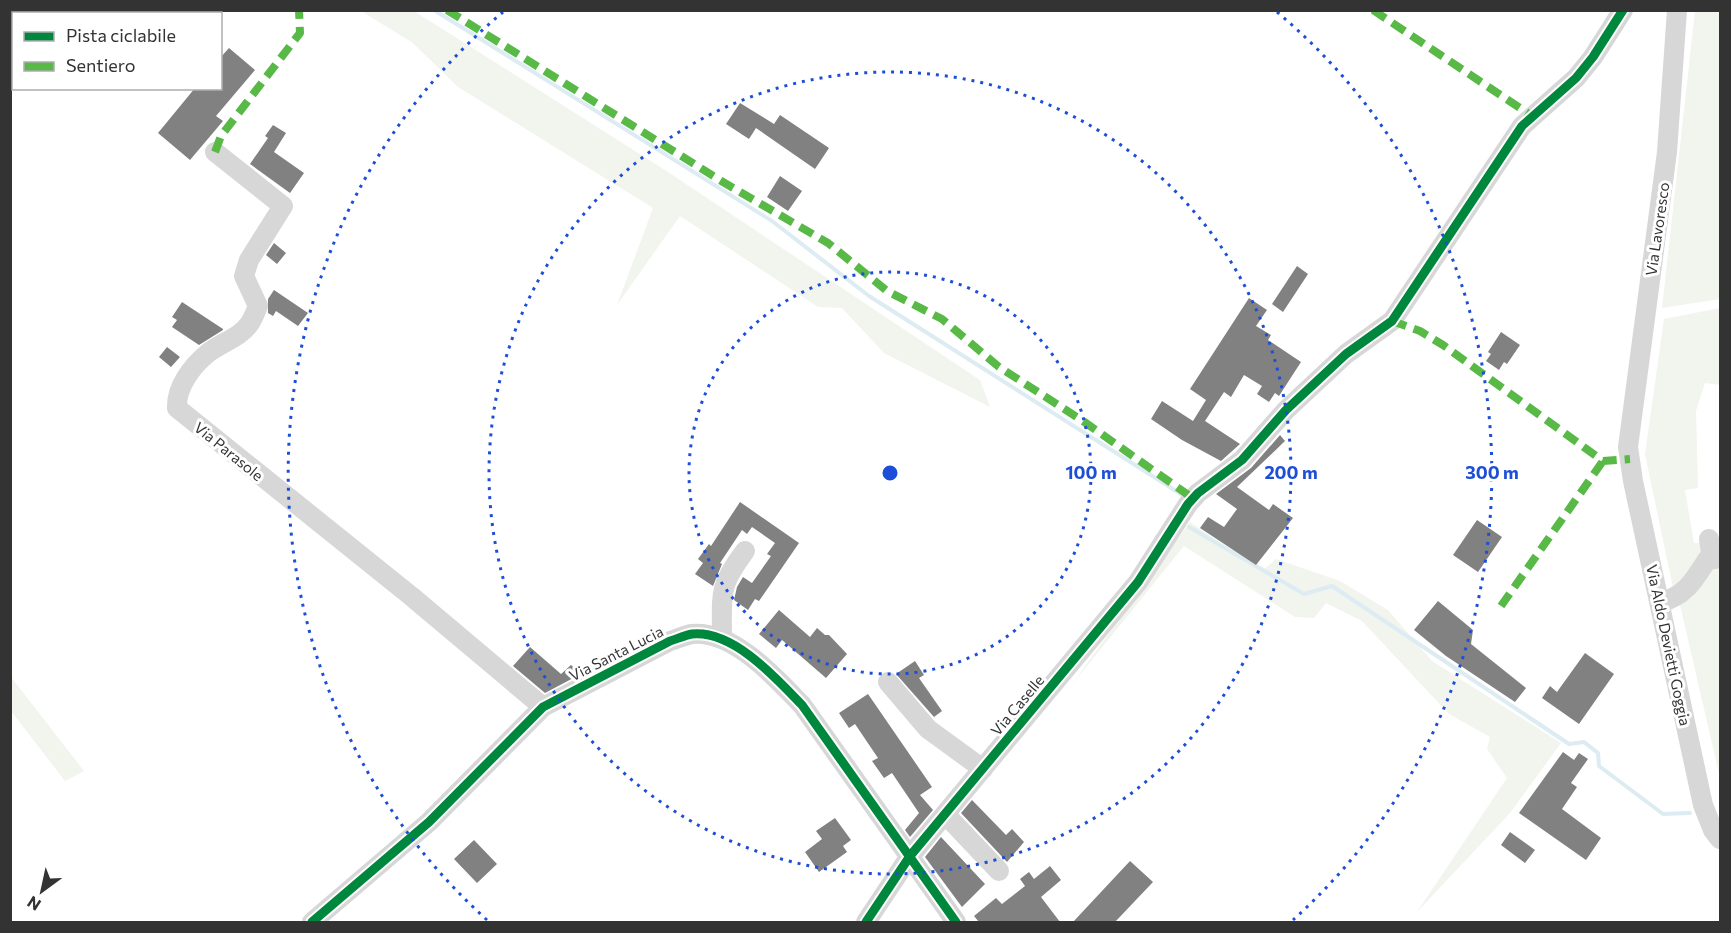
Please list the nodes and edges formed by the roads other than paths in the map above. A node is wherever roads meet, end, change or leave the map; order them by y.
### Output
1 (1623, 10) edge
2 (1677, 10) edge
3 (215, 152) dead end
4 (1628, 447) joint
5 (1709, 539) dead end
6 (745, 551) dead end
7 (1716, 559) edge
8 (1660, 603) junction
9 (722, 637) junction
10 (888, 682) dead end
11 (543, 707) junction
12 (983, 769) junction
13 (945, 814) junction
14 (1720, 839) edge
15 (910, 856) junction
16 (999, 871) dead end
17 (324, 919) edge
18 (866, 922) edge
19 (956, 922) edge

1 - 12 street, Via Caselle
2 - 4 street, Via Lavoresco
3 - 11 street, Via Parasole
4 - 8 street, Via Aldo Devietti Goggia
5 - 7 street
6 - 9 street
7 - 8 street
8 - 14 street, Via Aldo Devietti Goggia
9 - 11 street, Via Santa Lucia
9 - 15 street
10 - 12 street
11 - 17 street, Via Santa Lucia
12 - 13 street, Via Caselle
13 - 15 street, Via Caselle
13 - 16 street
15 - 18 street, Via Caselle
15 - 19 street

